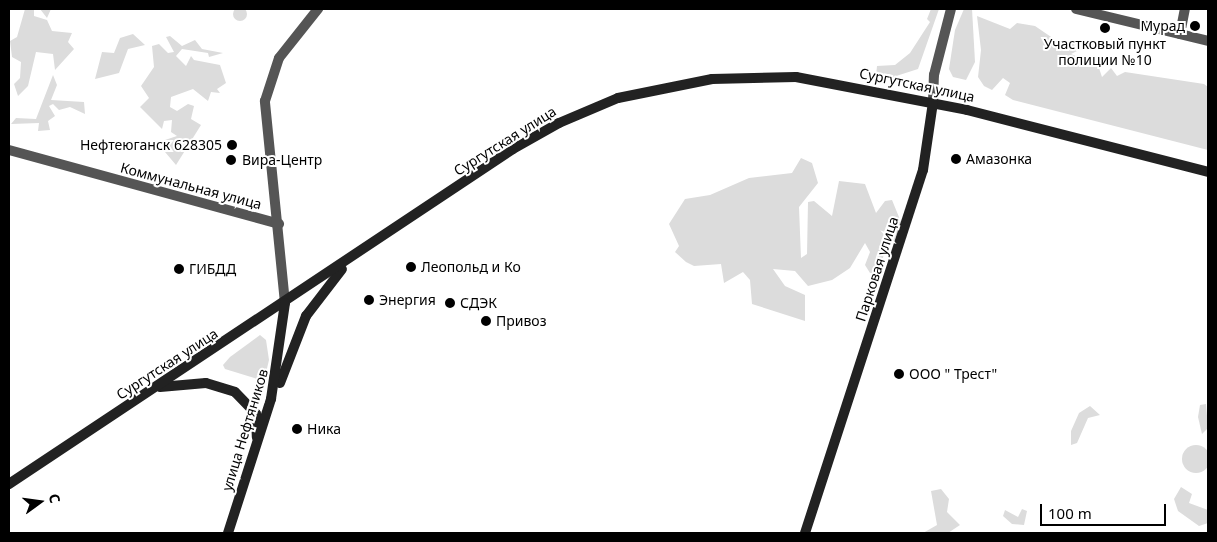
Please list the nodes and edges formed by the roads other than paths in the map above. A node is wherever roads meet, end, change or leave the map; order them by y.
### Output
1 (318, 9) edge
2 (951, 9) edge
3 (1076, 9) edge
4 (1185, 9) edge
5 (1180, 34) junction
6 (1208, 41) edge
7 (933, 102) junction
8 (9, 150) edge
9 (1208, 172) edge
10 (279, 224) junction
11 (350, 260) junction
12 (285, 303) junction
13 (154, 388) junction
14 (264, 426) junction
15 (255, 450) junction
16 (9, 484) edge
17 (228, 533) edge
18 (805, 533) edge

1 - 10 street
2 - 7 street, Парковая улица
3 - 5 street
4 - 5 street
5 - 6 street
7 - 9 main road, Сургутская улица
7 - 11 main road, Сургутская улица
7 - 18 main road, Парковая улица
8 - 10 street, Коммунальная улица
10 - 12 street
11 - 12 main road, Сургутская улица
11 - 14 main road
12 - 13 main road, Сургутская улица
12 - 14 main road, улица Нефтяников
13 - 15 main road
13 - 16 main road, Сургутская улица
14 - 15 main road, улица Нефтяников
15 - 17 main road, улица Нефтяников

